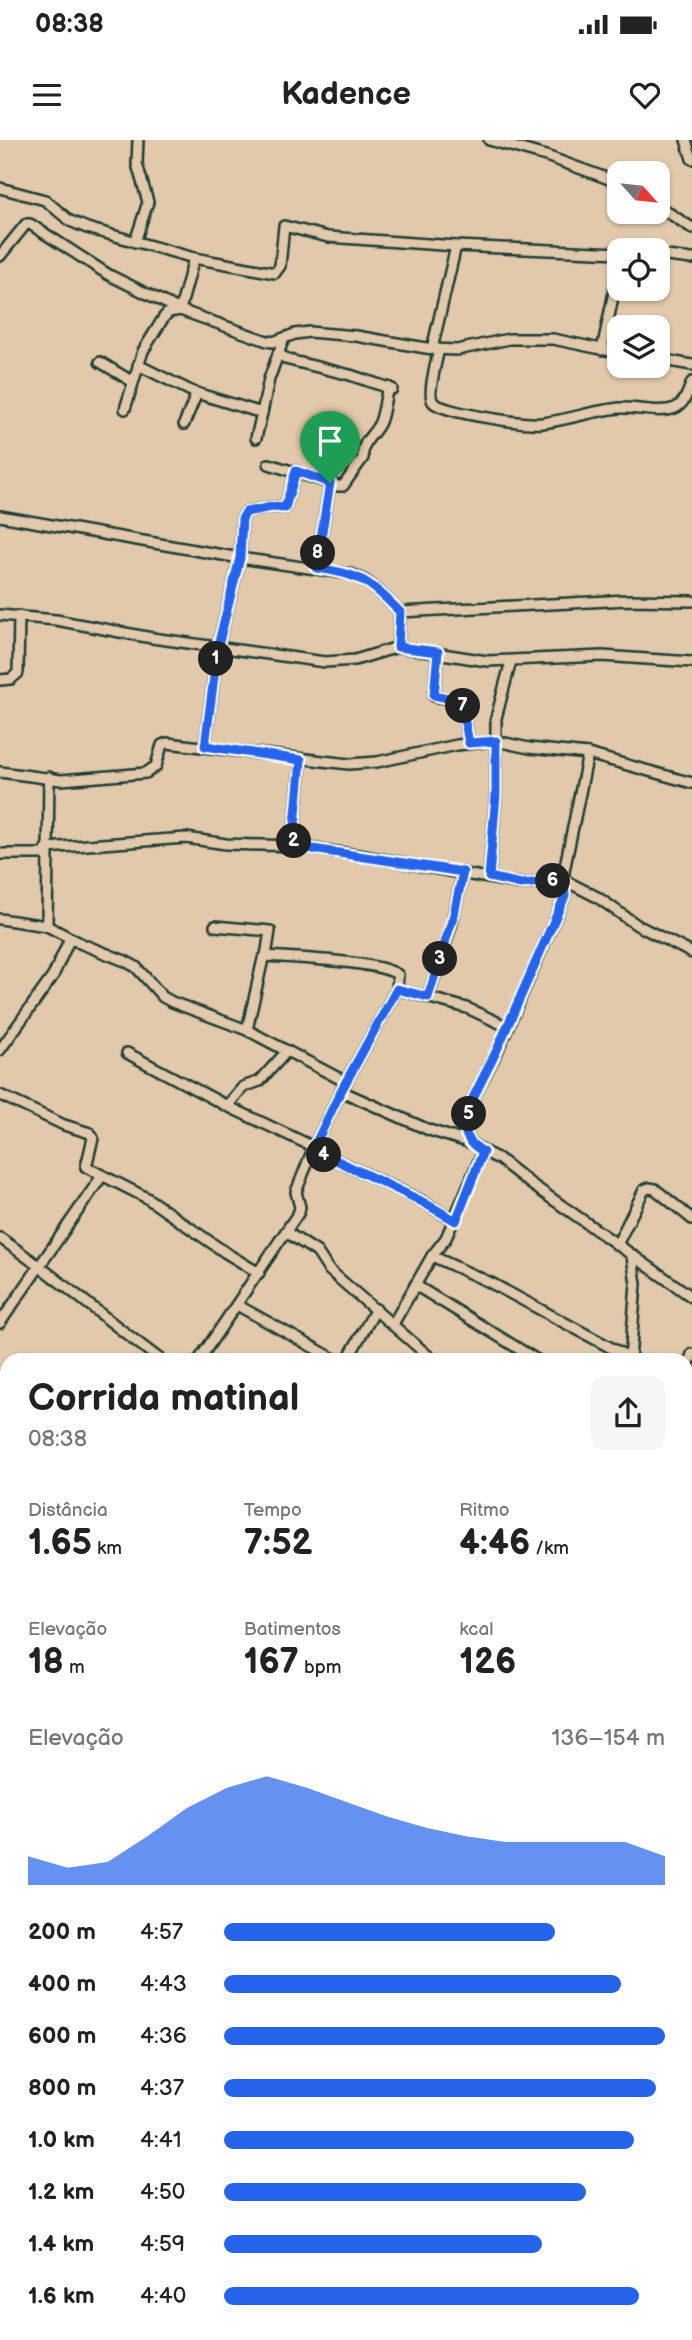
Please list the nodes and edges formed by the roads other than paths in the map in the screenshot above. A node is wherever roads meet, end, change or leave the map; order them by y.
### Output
1 (138, 140) edge
2 (489, 140) edge
3 (686, 140) edge
4 (692, 159) edge
5 (607, 178) edge
6 (0, 188) edge
7 (670, 214) edge
8 (692, 228) edge
9 (135, 242) junction
10 (456, 246) junction
11 (607, 252) edge
12 (0, 256) edge
13 (670, 256) edge
14 (194, 258) junction
15 (692, 259) edge
16 (612, 301) edge
17 (180, 310) junction
18 (284, 338) junction
19 (435, 349) junction
20 (602, 350) junction
21 (607, 351) edge
22 (278, 354) junction
23 (670, 361) edge
24 (100, 362) dead end
25 (138, 365) junction
26 (692, 365) edge
27 (133, 382) junction
28 (692, 382) edge
29 (197, 393) junction
30 (125, 409) dead end
31 (262, 413) junction
32 (184, 424) dead end
33 (256, 438) dead end
34 (269, 464) dead end
35 (296, 471) junction
36 (330, 483) junction
37 (0, 516) edge
38 (240, 558) junction
39 (316, 568) junction
40 (692, 601) edge
41 (400, 612) junction
42 (0, 615) edge
43 (19, 616) junction
44 (218, 646) junction
45 (398, 647) junction
46 (438, 652) junction
47 (511, 661) junction
48 (692, 662) edge
49 (0, 680) edge
50 (496, 741) junction
51 (469, 743) junction
52 (205, 746) junction
53 (588, 754) junction
54 (301, 760) junction
55 (0, 772) edge
56 (49, 777) junction
57 (692, 781) edge
58 (293, 846) junction
59 (46, 851) junction
60 (0, 854) edge
61 (463, 872) junction
62 (489, 877) junction
63 (564, 880) junction
64 (0, 919) edge
65 (47, 926) junction
66 (215, 926) dead end
67 (70, 938) junction
68 (692, 953) edge
69 (266, 956) junction
70 (397, 989) junction
71 (428, 997) junction
72 (508, 1027) junction
73 (247, 1030) junction
74 (0, 1050) edge
75 (286, 1052) junction
76 (127, 1053) dead end
77 (346, 1082) junction
78 (341, 1091) junction
79 (0, 1095) edge
80 (227, 1106) junction
81 (471, 1143) junction
82 (313, 1148) junction
83 (483, 1152) junction
84 (102, 1176) junction
85 (692, 1219) edge
86 (456, 1221) junction
87 (286, 1232) junction
88 (0, 1238) edge
89 (617, 1245) junction
90 (432, 1256) junction
91 (632, 1256) junction
92 (39, 1265) junction
93 (259, 1273) junction
94 (415, 1285) junction
95 (692, 1297) edge
96 (237, 1305) junction
97 (376, 1310) junction
98 (0, 1323) edge
99 (393, 1324) junction
100 (151, 1353) edge
101 (205, 1353) edge
102 (323, 1353) edge
103 (351, 1353) edge
104 (425, 1353) edge
105 (526, 1353) edge
106 (619, 1353) edge
107 (630, 1353) edge

1 - 9 street
2 - 5 street
3 - 4 street
6 - 9 street
7 - 8 street
9 - 14 street
10 - 11 street
10 - 14 street
10 - 19 street
12 - 17 street
13 - 15 street
14 - 17 street
16 - 20 street
17 - 18 street
17 - 25 street
18 - 19 street
18 - 22 street
19 - 20 street
19 - 28 street
20 - 21 street
22 - 31 street
22 - 36 street
23 - 26 street
24 - 27 street
25 - 27 street
25 - 29 street
27 - 30 street
29 - 31 street
29 - 32 street
31 - 33 street
34 - 35 street
35 - 36 street
35 - 38 street
36 - 39 street
37 - 38 street
38 - 39 street
38 - 44 street
39 - 41 street
40 - 41 street
41 - 45 street
42 - 43 street
43 - 44 street
43 - 49 street
44 - 45 street
44 - 52 street
45 - 46 street
46 - 47 street
46 - 51 street
47 - 48 street
47 - 50 street
50 - 51 street
50 - 53 street
50 - 62 street
51 - 54 street
52 - 54 street
52 - 56 street
53 - 57 street
53 - 63 street
54 - 58 street
55 - 56 street
56 - 59 street
58 - 59 street
58 - 61 street
59 - 60 street
59 - 65 street
61 - 62 street
61 - 71 street
62 - 63 street
63 - 68 street
63 - 72 street
64 - 65 street
65 - 67 street
66 - 69 street
67 - 73 street
67 - 74 street
69 - 70 street
69 - 73 street
70 - 71 street
70 - 77 street
71 - 72 street
72 - 81 street
73 - 75 street
75 - 77 street
75 - 80 street
76 - 80 street
77 - 78 street
78 - 81 street
78 - 82 street
79 - 84 street
80 - 82 street
81 - 83 street
82 - 86 street
82 - 87 street
83 - 86 street
83 - 89 street
84 - 92 street
84 - 93 street
85 - 89 street
86 - 90 street
87 - 93 street
87 - 97 street
88 - 92 street
89 - 91 street
90 - 94 street
90 - 106 street
91 - 95 street
91 - 107 street
92 - 98 street
92 - 100 street
93 - 96 street
94 - 99 street
94 - 105 street
96 - 101 street
96 - 102 street
97 - 99 street
97 - 103 street
99 - 104 street

